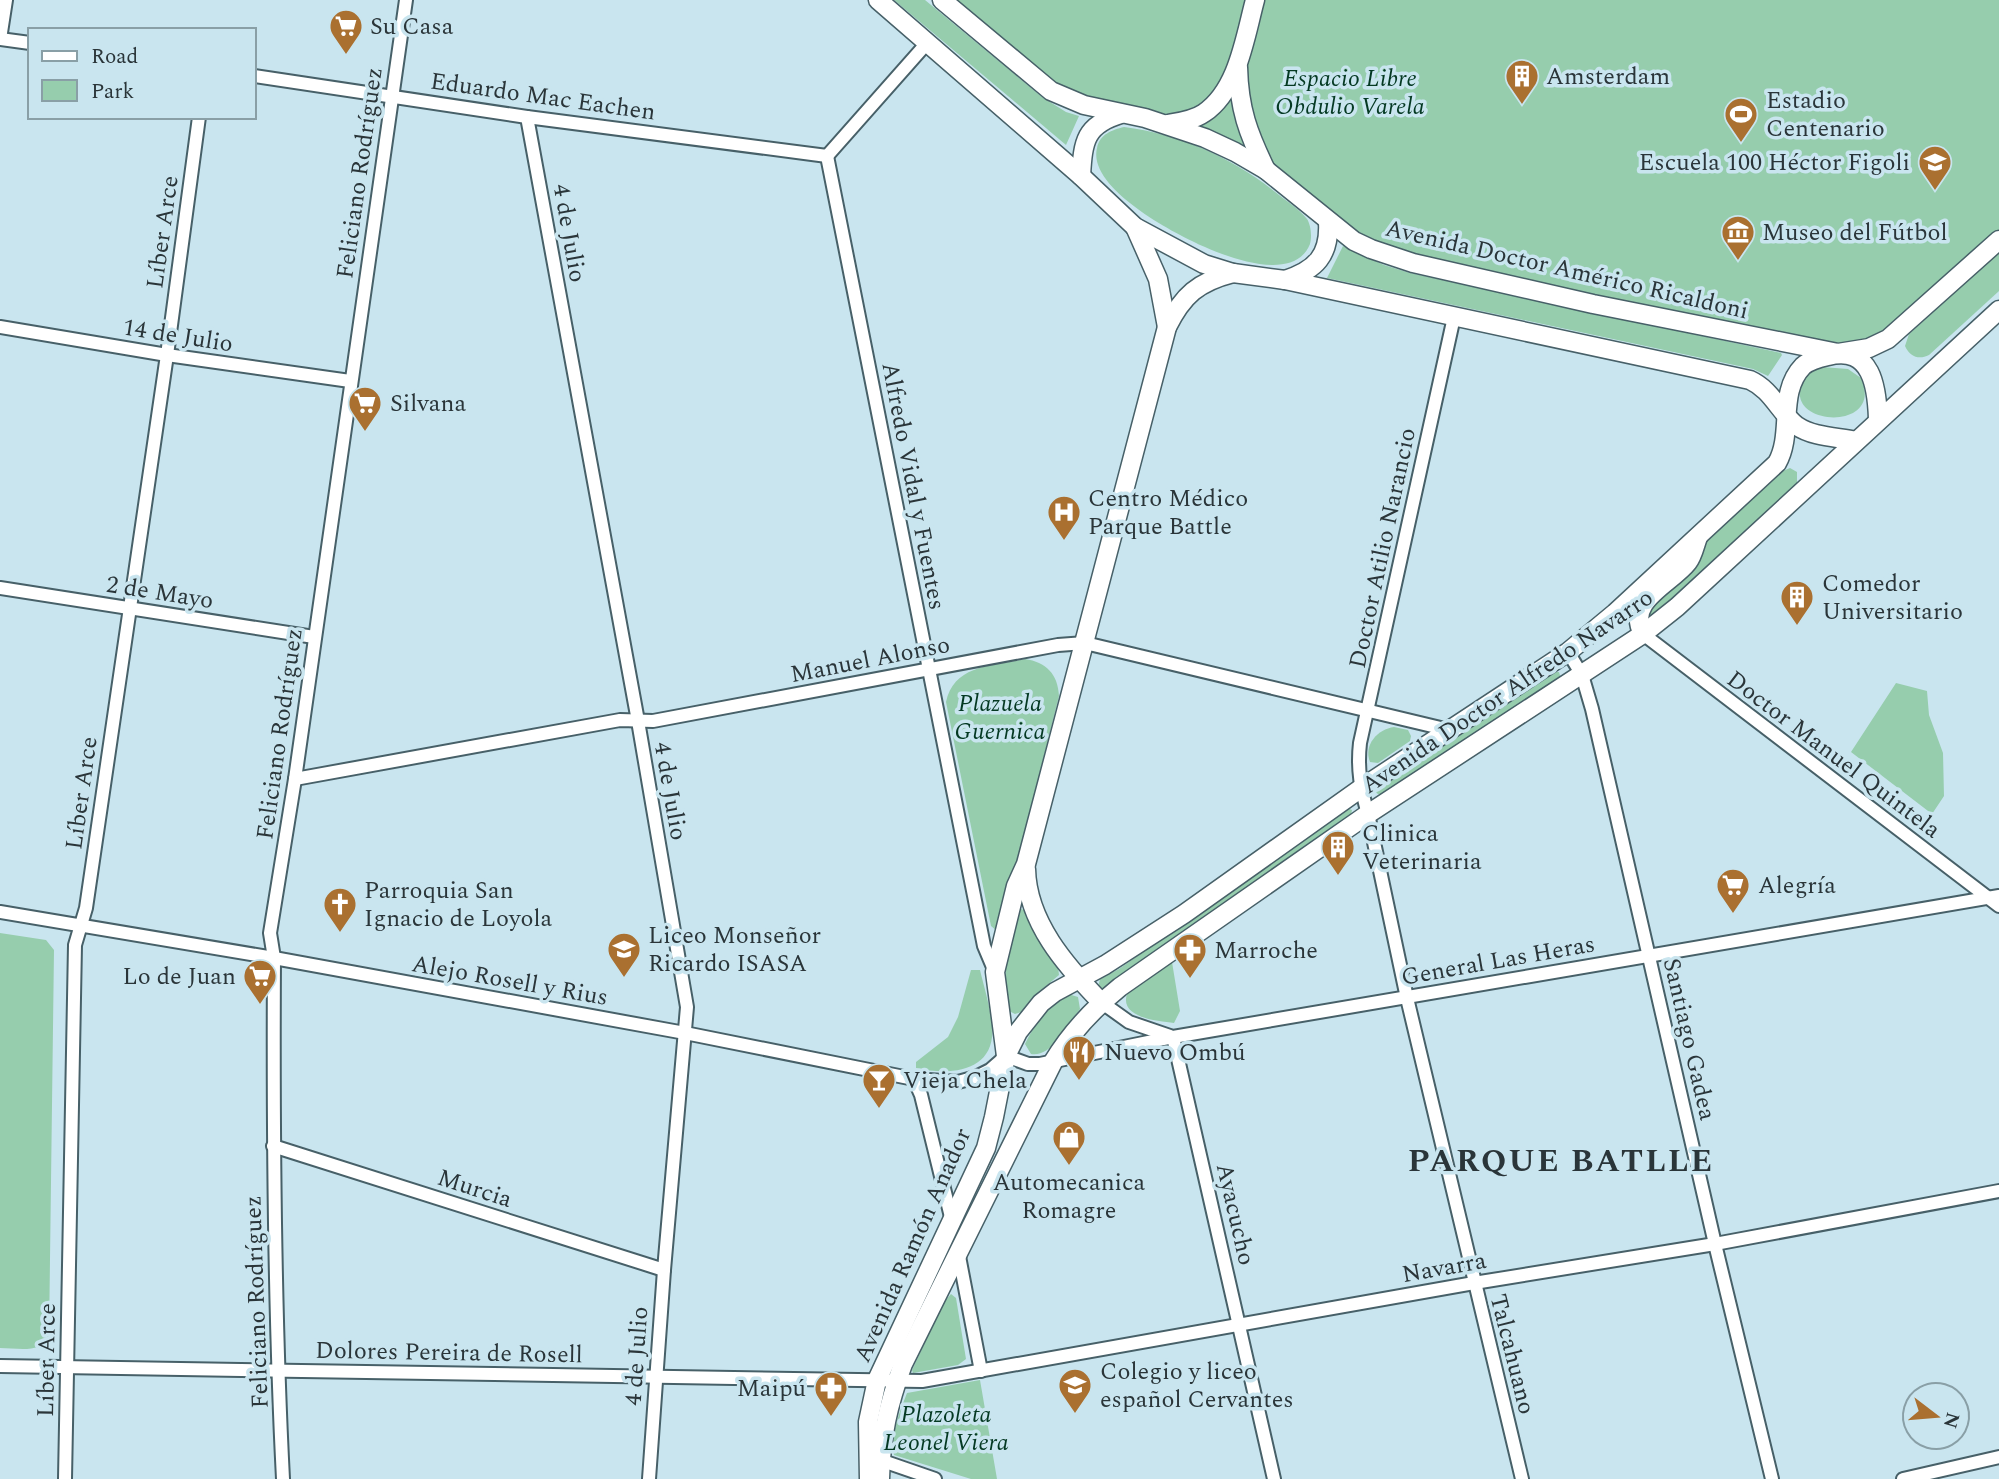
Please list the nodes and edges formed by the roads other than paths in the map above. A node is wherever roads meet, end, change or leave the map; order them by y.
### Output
1 (6, 0) edge
2 (406, 0) edge
3 (878, 0) edge
4 (942, 0) edge
5 (1255, 0) edge
6 (0, 39) edge
7 (28, 43) edge
8 (928, 43) junction
9 (1238, 64) junction
10 (256, 76) edge
11 (391, 95) junction
12 (1121, 114) junction
13 (527, 117) junction
14 (199, 119) edge
15 (1164, 124) junction
16 (827, 156) junction
17 (1266, 170) junction
18 (1081, 176) junction
19 (1328, 222) junction
20 (1135, 227) junction
21 (1999, 240) edge
22 (1233, 273) junction
23 (1285, 280) junction
24 (1999, 310) edge
25 (1454, 317) junction
26 (0, 327) edge
27 (1167, 327) junction
28 (1838, 353) junction
29 (167, 355) junction
30 (350, 381) junction
31 (1786, 414) junction
32 (1878, 419) junction
33 (1856, 441) junction
34 (1699, 534) junction
35 (0, 588) edge
36 (129, 609) junction
37 (1643, 634) junction
38 (314, 637) junction
39 (1085, 643) junction
40 (1568, 652) junction
41 (930, 669) junction
42 (1582, 676) junction
43 (1368, 711) junction
44 (638, 721) junction
45 (1449, 730) junction
46 (295, 779) junction
47 (1360, 789) junction
48 (1368, 814) junction
49 (1027, 864) junction
50 (1994, 897) edge
51 (1999, 906) edge
52 (0, 912) edge
53 (80, 926) junction
54 (1649, 955) junction
55 (274, 958) junction
56 (995, 972) junction
57 (1079, 979) junction
58 (1407, 998) junction
59 (1101, 1002) junction
60 (685, 1033) junction
61 (1173, 1037) junction
62 (1006, 1056) junction
63 (1053, 1062) junction
64 (915, 1079) junction
65 (273, 1146) junction
66 (1999, 1191) edge
67 (953, 1222) junction
68 (1715, 1244) junction
69 (958, 1250) junction
70 (664, 1270) junction
71 (1475, 1283) junction
72 (1239, 1324) junction
73 (0, 1366) edge
74 (66, 1367) junction
75 (277, 1370) junction
76 (981, 1371) junction
77 (655, 1378) junction
78 (877, 1380) junction
79 (897, 1380) junction
80 (1999, 1457) edge
81 (880, 1460) junction
82 (65, 1479) edge
83 (283, 1479) edge
84 (649, 1479) edge
85 (869, 1479) edge
86 (880, 1479) edge
87 (935, 1479) edge
88 (1274, 1479) edge
89 (1522, 1479) edge
90 (1772, 1479) edge
91 (1903, 1479) edge

1 - 6 street
2 - 11 street, Feliciano Rodríguez
3 - 8 street
4 - 12 street, Avenida Doctor Américo Ricaldoni
5 - 9 street
6 - 7 street
8 - 16 street
8 - 18 street
9 - 15 street
9 - 17 street
10 - 11 street, Eduardo Mac Eachen
11 - 13 street, Eduardo Mac Eachen
11 - 30 street, Feliciano Rodríguez
12 - 15 street, Avenida Doctor Américo Ricaldoni
12 - 18 street
13 - 16 street, Eduardo Mac Eachen
13 - 44 street, 4 de Julio
14 - 29 street, Líber Arce
15 - 17 street, Avenida Doctor Américo Ricaldoni
16 - 41 street, Alfredo Vidal y Fuentes
17 - 19 street, Avenida Doctor Américo Ricaldoni
18 - 20 street
19 - 23 street
19 - 28 street, Avenida Doctor Américo Ricaldoni
20 - 22 street
20 - 27 street
21 - 28 street, Avenida Doctor Américo Ricaldoni
22 - 23 street
22 - 27 street
23 - 25 street
24 - 32 street
25 - 31 street
25 - 43 street, Doctor Atilio Narancio
26 - 29 street, 14 de Julio
27 - 39 street
28 - 31 street, Avenida Doctor Alfredo Navarro
28 - 32 street
29 - 30 street, 14 de Julio
29 - 36 street, Líber Arce
30 - 38 street, Feliciano Rodríguez
31 - 33 street
31 - 34 street, Avenida Doctor Alfredo Navarro
32 - 33 street, Avenida Doctor Alfredo Navarro
33 - 37 street, Avenida Doctor Alfredo Navarro
34 - 37 street
34 - 40 street, Avenida Doctor Alfredo Navarro
35 - 36 street, 2 de Mayo
36 - 38 street, 2 de Mayo
36 - 53 street, Líber Arce
37 - 42 street, Avenida Doctor Alfredo Navarro
37 - 50 street, Doctor Manuel Quintela
38 - 46 street, Feliciano Rodríguez
39 - 41 street, Manuel Alonso
39 - 43 street, Manuel Alonso
39 - 49 street
40 - 42 street, Santiago Gadea
40 - 45 street, Avenida Doctor Alfredo Navarro
41 - 44 street, Manuel Alonso
41 - 56 street, Alfredo Vidal y Fuentes
42 - 48 street, Avenida Doctor Alfredo Navarro
42 - 54 street, Santiago Gadea
43 - 45 street, Manuel Alonso
43 - 47 street, Doctor Atilio Narancio
44 - 46 street, Manuel Alonso
44 - 60 street, 4 de Julio
45 - 47 street, Avenida Doctor Alfredo Navarro
46 - 55 street, Feliciano Rodríguez
47 - 48 street, Talcahuano
47 - 57 street, Avenida Doctor Alfredo Navarro
48 - 58 street, Talcahuano
48 - 59 street, Avenida Doctor Alfredo Navarro
49 - 56 street
49 - 57 street
50 - 51 street, Doctor Manuel Quintela
50 - 54 street, General Las Heras
52 - 53 street, Alejo Rosell y Rius
53 - 55 street, Alejo Rosell y Rius
53 - 74 street, Líber Arce
54 - 58 street, General Las Heras
54 - 68 street, Santiago Gadea
55 - 60 street, Alejo Rosell y Rius
55 - 65 street, Feliciano Rodríguez
56 - 62 street
57 - 59 street
57 - 62 street, Avenida Ramón Anador
58 - 61 street, General Las Heras
58 - 71 street, Talcahuano
59 - 61 street
59 - 63 street, Avenida Ramón Anador
60 - 64 street, Alejo Rosell y Rius
60 - 70 street, 4 de Julio
61 - 63 street, General Las Heras
61 - 72 street, Ayacucho
62 - 63 street, General Las Heras
62 - 64 street, Alejo Rosell y Rius
62 - 67 street, Avenida Ramón Anador
63 - 69 street, Avenida Ramón Anador
64 - 67 street
65 - 70 street, Murcia
65 - 75 street, Feliciano Rodríguez
66 - 68 street, Navarra
67 - 78 street, Avenida Ramón Anador
68 - 71 street, Navarra
68 - 90 street, Santiago Gadea
69 - 76 street
69 - 79 street, Avenida Ramón Anador
70 - 77 street, 4 de Julio
71 - 72 street, Navarra
71 - 89 street, Talcahuano
72 - 76 street, Navarra
72 - 88 street, Ayacucho
73 - 74 street, Dolores Pereira de Rosell
74 - 75 street, Dolores Pereira de Rosell
74 - 82 street, Líber Arce
75 - 77 street, Dolores Pereira de Rosell
75 - 83 street, Feliciano Rodríguez
76 - 79 street, Navarra
77 - 78 street, Dolores Pereira de Rosell
77 - 84 street, 4 de Julio
78 - 79 street, Dolores Pereira de Rosell
78 - 85 street, Avenida Ramón Anador
79 - 81 street, Avenida Ramón Anador
80 - 91 street
81 - 86 street, Avenida Ramón Anador
81 - 87 street

